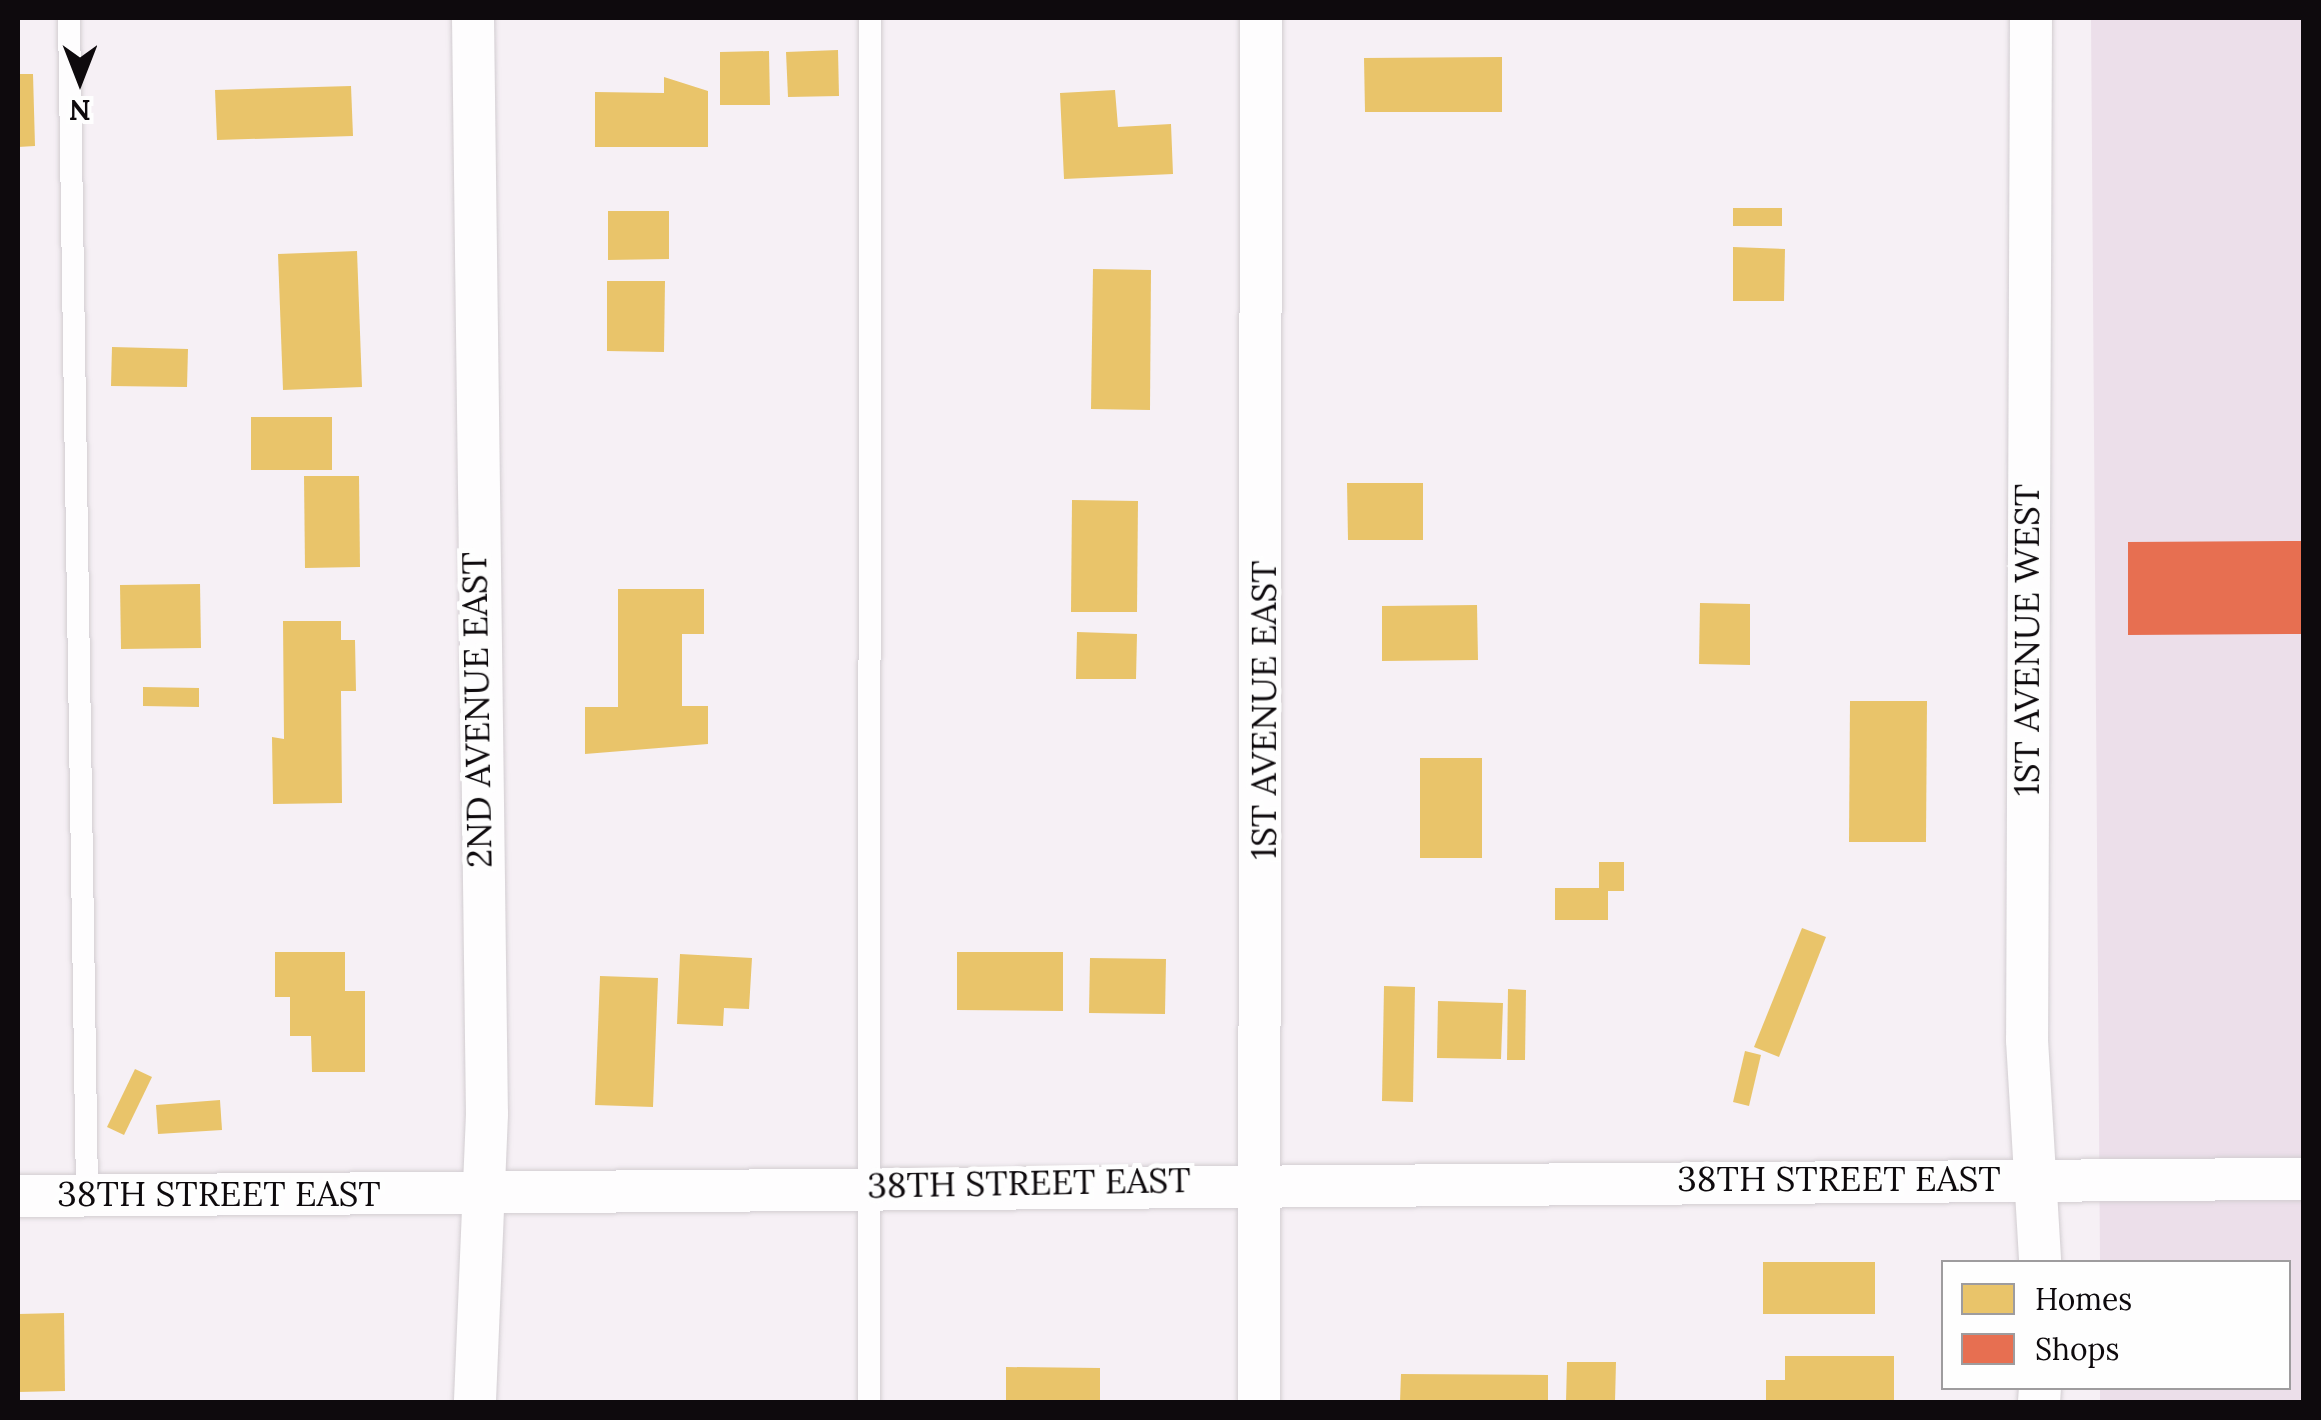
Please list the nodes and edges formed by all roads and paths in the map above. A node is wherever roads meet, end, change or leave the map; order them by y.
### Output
1 (69, 18) edge
2 (474, 18) edge
3 (870, 18) edge
4 (1260, 18) edge
5 (2032, 18) edge
6 (2041, 1178) junction
7 (2304, 1179) edge
8 (1265, 1180) junction
9 (870, 1185) junction
10 (484, 1192) junction
11 (87, 1195) junction
12 (18, 1196) edge
13 (2040, 1260) edge
14 (475, 1402) edge
15 (869, 1402) edge
16 (1260, 1402) edge

1 - 11 lane
2 - 10 street, 2ND AVENUE EAST
3 - 9 lane
4 - 8 street, 1ST AVENUE EAST
5 - 6 street, 1ST AVENUE WEST
6 - 7 street, 38TH STREET EAST
6 - 8 street, 38TH STREET EAST
6 - 13 street, 1ST AVENUE WEST
8 - 9 street, 38TH STREET EAST
8 - 16 street, 1ST AVENUE EAST
9 - 10 street, 38TH STREET EAST
9 - 15 lane
10 - 11 street, 38TH STREET EAST
10 - 14 street, 2ND AVENUE EAST
11 - 12 street, 38TH STREET EAST

